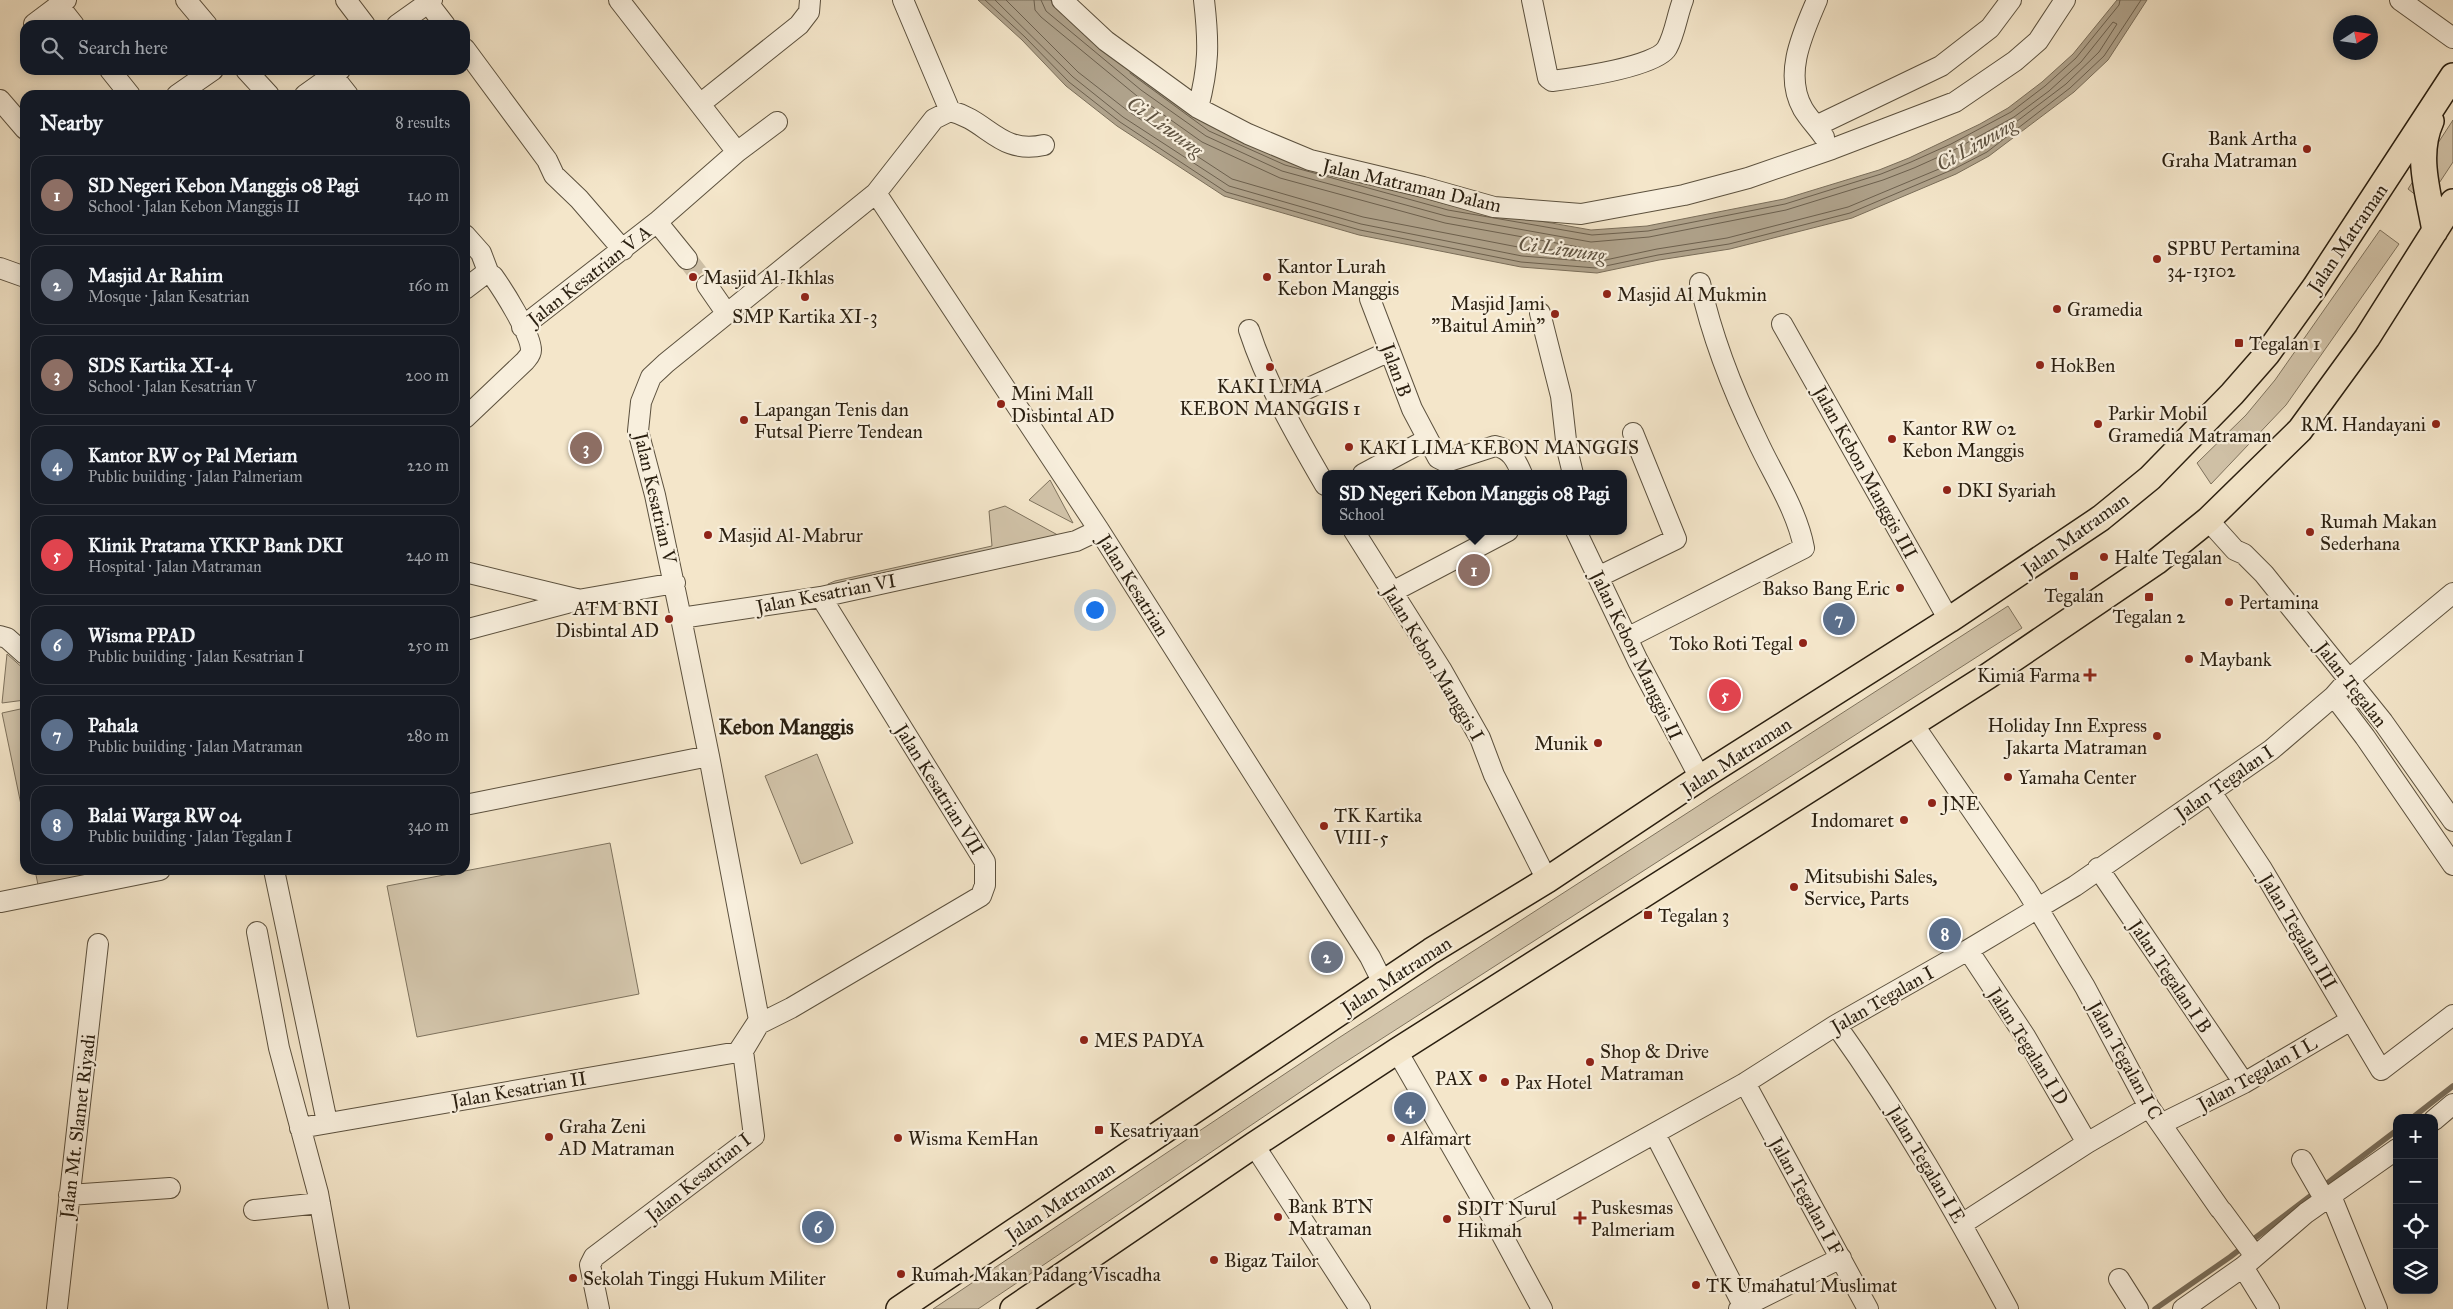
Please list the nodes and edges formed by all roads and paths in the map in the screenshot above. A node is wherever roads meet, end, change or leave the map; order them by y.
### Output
1 (186, 0) edge
2 (346, 0) edge
3 (619, 0) edge
4 (810, 0) edge
5 (903, 0) edge
6 (1062, 0) edge
7 (1204, 0) edge
8 (1532, 0) edge
9 (1683, 0) edge
10 (1816, 0) edge
11 (2011, 0) edge
12 (2065, 0) edge
13 (2400, 0) edge
14 (430, 2) edge
15 (62, 3) edge
16 (39, 20) edge
17 (71, 20) edge
18 (203, 20) edge
19 (361, 20) edge
20 (405, 20) edge
21 (442, 20) edge
22 (2453, 38) edge
23 (470, 56) edge
24 (114, 75) edge
25 (206, 75) edge
26 (251, 75) edge
27 (333, 75) edge
28 (337, 75) edge
29 (2453, 76) edge
30 (2453, 85) edge
31 (126, 90) edge
32 (185, 90) edge
33 (264, 90) edge
34 (312, 90) edge
35 (345, 90) edge
36 (0, 100) edge
37 (700, 104) junction
38 (1198, 108) junction
39 (950, 111) junction
40 (777, 122) dead end
41 (20, 123) edge
42 (1816, 126) junction
43 (1044, 146) dead end
44 (1832, 149) junction
45 (737, 152) junction
46 (876, 193) junction
47 (2453, 202) edge
48 (657, 222) junction
49 (2435, 231) junction
50 (470, 241) edge
51 (623, 250) junction
52 (687, 258) tunnel mouth
53 (0, 268) edge
54 (489, 274) junction
55 (20, 275) edge
56 (1700, 283) dead end
57 (470, 285) edge
58 (707, 286) tunnel mouth
59 (1370, 299) dead end
60 (1540, 312) dead end
61 (727, 314) junction
62 (1782, 324) dead end
63 (522, 327) junction
64 (1249, 330) dead end
65 (1390, 350) junction
66 (1278, 402) junction
67 (470, 413) edge
68 (1633, 433) dead end
69 (1426, 440) junction
70 (1370, 470) edge
71 (1520, 470) edge
72 (1572, 470) edge
73 (1322, 480) edge
74 (2214, 515) junction
75 (1099, 530) junction
76 (1356, 535) edge
77 (1500, 535) edge
78 (1578, 535) edge
79 (470, 573) edge
80 (1598, 577) junction
81 (675, 583) junction
82 (1392, 592) junction
83 (2453, 593) edge
84 (821, 597) junction
85 (578, 600) junction
86 (680, 618) junction
87 (1949, 620) junction
88 (470, 629) edge
89 (0, 636) edge
90 (1627, 638) junction
91 (20, 650) edge
92 (2348, 680) junction
93 (2334, 696) junction
94 (2383, 722) junction
95 (1914, 724) junction
96 (2365, 737) junction
97 (709, 756) junction
98 (1700, 778) junction
99 (2211, 792) junction
100 (470, 803) edge
101 (2453, 821) edge
102 (2453, 865) edge
103 (2098, 868) junction
104 (275, 875) edge
105 (101, 876) edge
106 (1547, 880) junction
107 (2, 902) dead end
108 (2036, 908) junction
109 (256, 932) dead end
110 (98, 944) dead end
111 (1968, 950) junction
112 (1383, 983) junction
113 (2453, 1015) edge
114 (2351, 1020) junction
115 (759, 1022) junction
116 (1836, 1025) junction
117 (1398, 1051) junction
118 (1745, 1083) junction
119 (2244, 1083) junction
120 (2453, 1104) edge
121 (2149, 1107) junction
122 (2438, 1117) edge
123 (328, 1122) junction
124 (2161, 1124) junction
125 (300, 1128) junction
126 (1655, 1134) junction
127 (2087, 1143) junction
128 (1254, 1145) junction
129 (2393, 1152) edge
130 (2302, 1160) dead end
131 (170, 1188) dead end
132 (69, 1195) junction
133 (2328, 1198) junction
134 (320, 1203) junction
135 (254, 1210) dead end
136 (1495, 1222) junction
137 (1962, 1224) junction
138 (1841, 1258) junction
139 (2249, 1258) junction
140 (2119, 1278) dead end
141 (2191, 1307) edge
142 (1742, 1308) edge
143 (56, 1309) edge
144 (339, 1309) edge
145 (599, 1309) edge
146 (899, 1309) edge
147 (1013, 1309) edge
148 (1360, 1309) edge
149 (1542, 1309) edge
150 (1868, 1309) edge
151 (2008, 1309) edge
152 (2138, 1309) edge
153 (2269, 1309) edge
154 (2377, 1309) edge

1 - 18 street
2 - 19 street
3 - 37 street
4 - 37 street
5 - 39 street
6 - 38 street, Jalan Matraman Dalam
7 - 38 street
8 - 9 street
10 - 42 street
11 - 42 street
12 - 44 street, Jalan Matraman Dalam
13 - 22 street
14 - 20 street
14 - 21 street
15 - 16 street
15 - 17 street
23 - 51 street
24 - 31 street
25 - 32 street
26 - 33 street
27 - 34 street
28 - 35 street
29 - 87 main road, Jalan Matraman
30 - 49 main road
36 - 41 street
37 - 45 street
38 - 44 street, Jalan Matraman Dalam
39 - 43 street
39 - 46 street, Jalan Kesatrian V
40 - 45 street, Jalan Kesatrian V A
42 - 44 street
45 - 48 street, Jalan Kesatrian V A
46 - 61 street, Jalan Kesatrian V
46 - 75 street, Jalan Kesatrian
47 - 49 main road
48 - 51 street, Jalan Kesatrian V A
48 - 52 street, Jalan Kesatrian V A
49 - 74 main road
50 - 54 street
51 - 63 street, Jalan Kesatrian V A
53 - 55 street
54 - 57 street
54 - 63 street
56 - 90 street
58 - 61 street
59 - 65 street, Jalan B
60 - 72 street
61 - 81 street, Jalan Kesatrian V
62 - 87 street, Jalan Kebon Manggis III
63 - 67 street, Jalan Kesatrian V A
64 - 66 street
65 - 66 street
65 - 69 street, Jalan B
66 - 73 street
68 - 80 street
69 - 70 street
69 - 71 street, Jalan B
74 - 92 street, Jalan Tegalan
74 - 95 main road
75 - 84 street, Jalan Kesatrian VI
75 - 112 street, Jalan Kesatrian
76 - 82 street, Jalan Kebon Manggis I
77 - 82 street
78 - 80 street, Jalan Kebon Manggis II
79 - 85 street
80 - 90 street, Jalan Kebon Manggis II
81 - 85 street
81 - 86 street
82 - 106 street, Jalan Kebon Manggis I
83 - 92 street, Jalan Tegalan I
84 - 86 street, Jalan Kesatrian VI
84 - 115 street, Jalan Kesatrian VII
85 - 88 street
86 - 97 street
87 - 98 main road, Jalan Matraman
89 - 91 street
90 - 98 street, Jalan Kebon Manggis II
92 - 93 street, Jalan Tegalan I
92 - 94 street, Jalan Tegalan
93 - 96 street
93 - 99 street, Jalan Tegalan I
94 - 96 street
94 - 101 street, Jalan Tegalan
95 - 108 street, Jalan Tegalan I C
95 - 117 main road
96 - 102 street
97 - 100 street
97 - 115 street
98 - 106 main road, Jalan Matraman
99 - 103 street, Jalan Tegalan I
99 - 114 street, Jalan Tegalan III
103 - 108 street, Jalan Tegalan I
103 - 119 street, Jalan Tegalan I B
104 - 123 street
105 - 107 street
106 - 112 main road, Jalan Matraman
108 - 111 street, Jalan Tegalan I
108 - 121 street, Jalan Tegalan I C
109 - 125 street
110 - 132 street, Jalan Mt. Slamet Riyadi
111 - 116 street, Jalan Tegalan I
111 - 127 street, Jalan Tegalan I D
112 - 146 main road, Jalan Matraman
113 - 114 street, Jalan Tegalan III
114 - 119 street, Jalan Tegalan I L
115 - 123 street, Jalan Kesatrian II
115 - 145 street, Jalan Kesatrian I
116 - 118 street, Jalan Tegalan I
116 - 137 street, Jalan Tegalan I E
117 - 128 main road
117 - 136 street
118 - 126 street, Jalan Tegalan I
118 - 138 street, Jalan Tegalan I F
119 - 124 street, Jalan Tegalan I L
120 - 122 street
121 - 124 street, Jalan Tegalan I C
121 - 127 street
123 - 125 street, Jalan Kesatrian II
124 - 139 street, Jalan Tegalan I C
125 - 134 street
126 - 136 street, Jalan Tegalan I
126 - 142 street
127 - 137 street
128 - 147 main road
128 - 148 street
129 - 133 street
130 - 133 street
131 - 132 street
132 - 143 street, Jalan Mt. Slamet Riyadi
133 - 139 street
133 - 154 street
134 - 135 street
134 - 144 street
136 - 149 street
137 - 151 street, Jalan Tegalan I E
138 - 142 street
138 - 150 street, Jalan Tegalan I F
139 - 141 street
139 - 153 street, Jalan Tegalan I C
140 - 152 street

